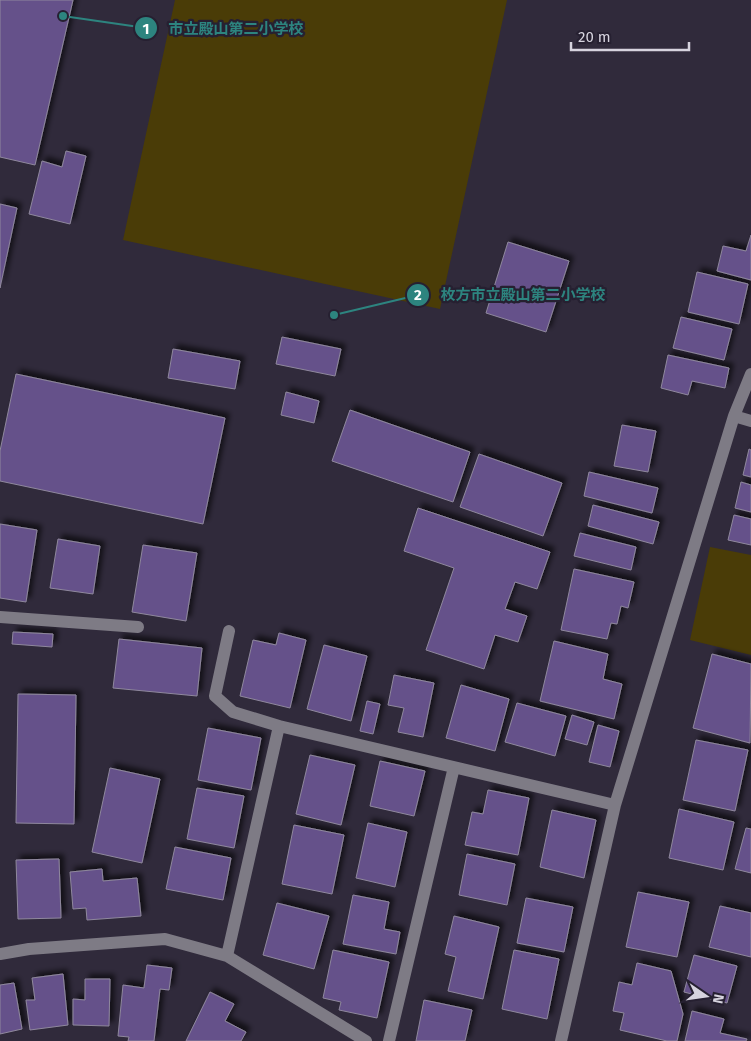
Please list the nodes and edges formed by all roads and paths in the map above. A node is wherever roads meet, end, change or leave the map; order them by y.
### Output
1 (751, 374) edge
2 (734, 416) junction
3 (751, 421) edge
4 (0, 617) edge
5 (138, 627) dead end
6 (229, 631) dead end
7 (278, 726) junction
8 (454, 767) junction
9 (615, 805) junction
10 (0, 954) edge
11 (227, 956) junction
12 (366, 1041) edge
13 (389, 1041) edge
14 (561, 1041) edge

1 - 2 street
2 - 3 street
2 - 9 street
4 - 5 street
6 - 7 street
7 - 8 street
7 - 11 street
8 - 9 street
8 - 13 street
9 - 14 street
10 - 11 street
11 - 12 street

